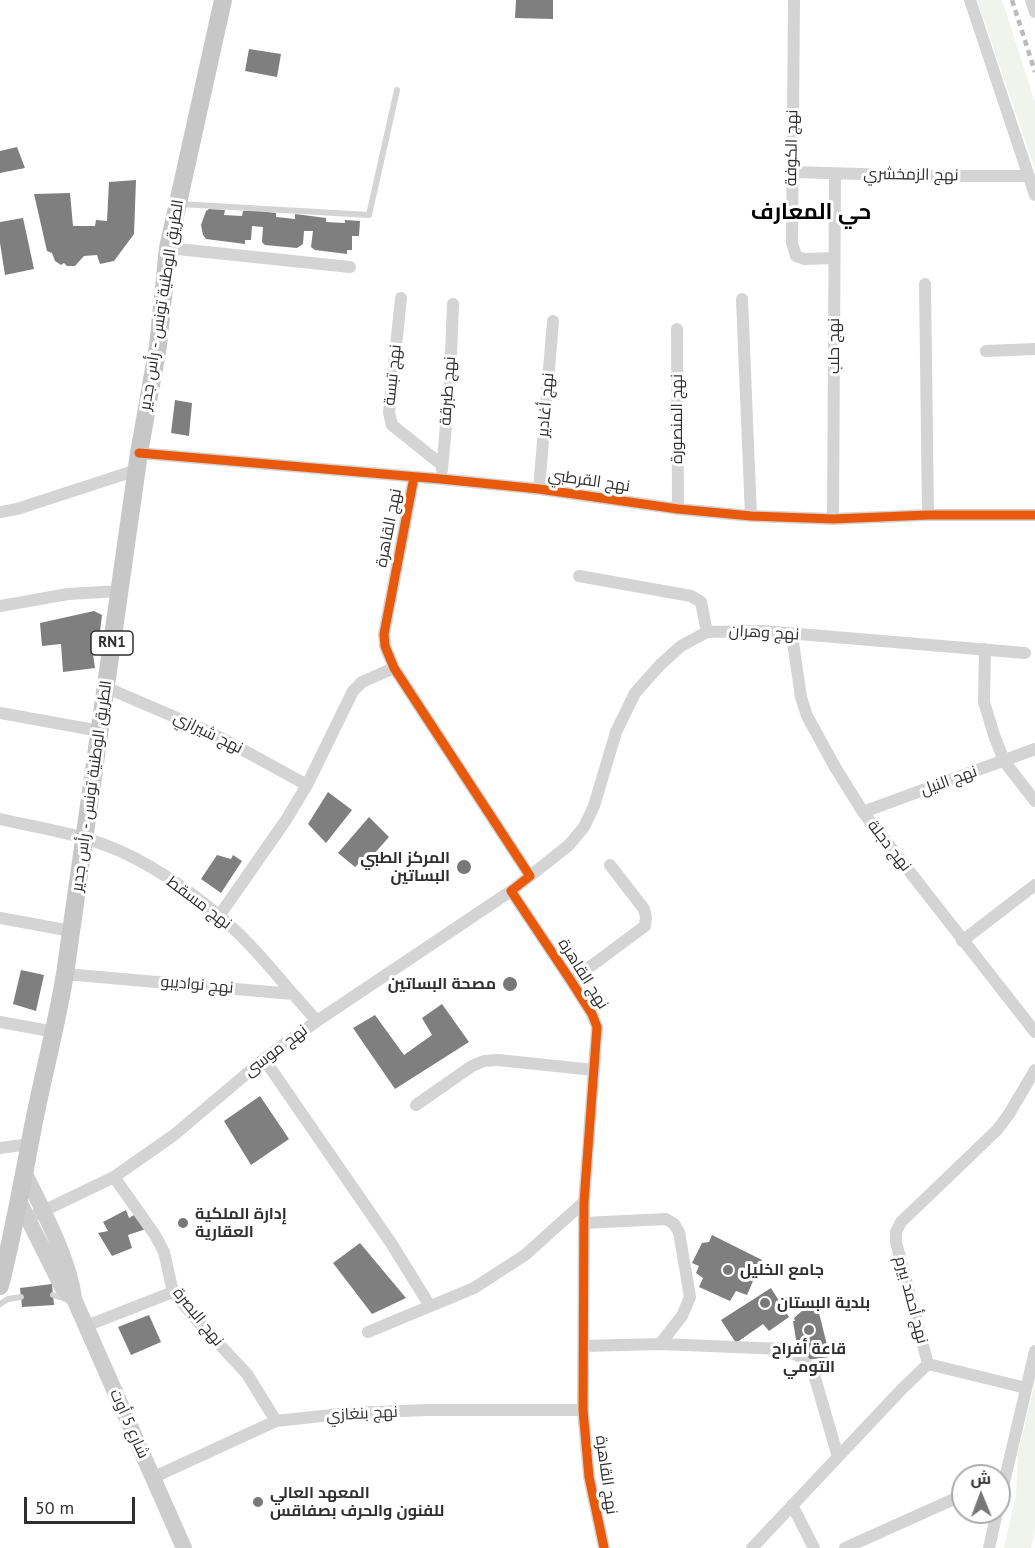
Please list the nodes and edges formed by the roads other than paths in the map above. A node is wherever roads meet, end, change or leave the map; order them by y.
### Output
1 (223, 0) edge
2 (794, 0) edge
3 (970, 0) edge
4 (1031, 0) edge
5 (1035, 12) edge
6 (397, 90) dead end
7 (792, 172) junction
8 (835, 174) junction
9 (1029, 176) junction
10 (1035, 195) edge
11 (177, 203) junction
12 (168, 248) junction
13 (834, 258) junction
14 (350, 267) dead end
15 (925, 284) dead end
16 (401, 298) dead end
17 (742, 299) dead end
18 (453, 304) dead end
19 (553, 321) dead end
20 (677, 329) dead end
21 (1035, 349) edge
22 (986, 351) dead end
23 (138, 461) junction
24 (442, 465) junction
25 (414, 477) junction
26 (441, 479) junction
27 (538, 489) junction
28 (678, 509) junction
29 (0, 512) edge
30 (928, 515) junction
31 (1035, 515) edge
32 (751, 516) junction
33 (833, 519) junction
34 (579, 576) dead end
35 (120, 591) junction
36 (0, 606) edge
37 (707, 632) junction
38 (792, 634) junction
39 (985, 649) junction
40 (1025, 653) dead end
41 (394, 668) junction
42 (105, 687) junction
43 (0, 713) edge
44 (100, 730) junction
45 (1035, 749) edge
46 (1004, 761) junction
47 (307, 785) junction
48 (1035, 801) edge
49 (863, 812) junction
50 (0, 819) edge
51 (85, 838) junction
52 (610, 865) dead end
53 (530, 876) junction
54 (1035, 885) edge
55 (511, 891) junction
56 (219, 916) junction
57 (0, 918) edge
58 (71, 931) junction
59 (962, 941) junction
60 (66, 975) junction
61 (571, 981) junction
62 (293, 994) junction
63 (317, 1021) junction
64 (0, 1023) edge
65 (55, 1032) junction
66 (1035, 1032) edge
67 (264, 1059) junction
68 (594, 1070) junction
69 (1035, 1070) edge
70 (416, 1105) dead end
71 (30, 1144) junction
72 (0, 1148) edge
73 (24, 1172) junction
74 (114, 1177) junction
75 (584, 1202) junction
76 (29, 1217) junction
77 (584, 1222) junction
78 (0, 1286) edge
79 (173, 1292) junction
80 (53, 1295) dead end
81 (21, 1297) dead end
82 (75, 1302) junction
83 (0, 1304) edge
84 (430, 1306) junction
85 (86, 1326) junction
86 (368, 1332) dead end
87 (660, 1344) junction
88 (584, 1346) junction
89 (1035, 1351) edge
90 (928, 1364) junction
91 (1026, 1388) junction
92 (583, 1410) junction
93 (276, 1421) junction
94 (838, 1457) junction
95 (1006, 1464) edge
96 (152, 1478) junction
97 (951, 1500) edge
98 (792, 1505) junction
99 (994, 1524) edge
100 (184, 1548) edge
101 (604, 1548) edge
102 (752, 1548) edge
103 (813, 1548) edge
104 (845, 1548) edge
105 (989, 1548) edge

1 - 11 main road, الطريق الوطنية تونس - رأس جدير / RN1
2 - 7 street, نهج الكوفة
3 - 9 street
4 - 5 street
6 - 11 lane
7 - 8 street, نهج الزمخشري
7 - 13 street, نهج الكوفة
8 - 9 street, نهج الزمخشري
8 - 13 street, نهج حلب
9 - 10 street
11 - 12 main road, الطريق الوطنية تونس - رأس جدير / RN1
12 - 14 street
12 - 23 main road, الطريق الوطنية تونس - رأس جدير / RN1
13 - 33 street, نهج حلب
15 - 30 street
16 - 24 street, نهج تبسة
17 - 32 street
18 - 24 street, نهج طبرقة
19 - 27 street, نهج أغادير
20 - 28 street, نهج المنصورة
21 - 22 street
23 - 25 street, نهج القرطبي
23 - 29 street
23 - 35 main road, الطريق الوطنية تونس - رأس جدير / RN1
24 - 26 street, نهج طبرقة
25 - 26 street, نهج القرطبي
25 - 41 street, نهج القاهرة
26 - 27 street, نهج القرطبي
27 - 28 street, نهج القرطبي
28 - 32 street, نهج القرطبي
30 - 31 street, نهج القرطبي
30 - 33 street, نهج القرطبي
32 - 33 street, نهج القرطبي
34 - 37 street
35 - 36 street
35 - 42 main road, الطريق الوطنية تونس - رأس جدير / RN1
37 - 38 street, نهج وهران
37 - 53 street, نهج وهران
38 - 39 street, نهج وهران
38 - 49 street, نهج دجلة
39 - 40 street, نهج وهران
39 - 46 street
41 - 47 street
41 - 53 street, نهج القاهرة
42 - 44 main road, الطريق الوطنية تونس - رأس جدير / RN1
42 - 47 street, نهج شيرازي
43 - 44 street
44 - 51 main road, الطريق الوطنية تونس - رأس جدير / RN1
45 - 46 street, نهج النيل
46 - 48 street
46 - 49 street, نهج النيل
47 - 56 street
49 - 59 street, نهج دجلة
50 - 51 street, نهج مسقط
51 - 56 street, نهج مسقط
51 - 58 main road, الطريق الوطنية تونس - رأس جدير / RN1
52 - 61 street
53 - 55 street
54 - 59 street
55 - 61 street, نهج القاهرة
55 - 63 street, نهج موسى
56 - 62 street, نهج مسقط
57 - 58 street
58 - 60 main road, الطريق الوطنية تونس - رأس جدير / RN1
59 - 66 street, نهج دجلة
60 - 62 street, نهج نواديبو
60 - 65 main road, الطريق الوطنية تونس - رأس جدير / RN1
61 - 68 street, نهج القاهرة
62 - 63 street
63 - 67 street, نهج موسى
64 - 65 street
65 - 71 main road, الطريق الوطنية تونس - رأس جدير / RN1
67 - 74 street, نهج موسى
67 - 84 street
68 - 70 street
68 - 75 street, نهج القاهرة
69 - 90 street, نهج أحمد بيرم
71 - 72 street
71 - 73 main road, الطريق الوطنية تونس - رأس جدير / RN1
73 - 76 main road, شارع 5 أوت
73 - 76 main road, الطريق الوطنية تونس - رأس جدير / RN1
74 - 76 street, نهج موسى
74 - 79 street, نهج البصرة
75 - 77 street, نهج القاهرة
75 - 84 street
76 - 78 main road, الطريق الوطنية تونس - رأس جدير / RN1
76 - 82 main road, شارع 5 أوت
77 - 87 street
77 - 88 street, نهج القاهرة
79 - 85 street
79 - 93 street, نهج البصرة
80 - 82 lane
81 - 83 lane
82 - 85 main road, شارع 5 أوت
84 - 86 street
85 - 96 main road, شارع 5 أوت
87 - 88 street
87 - 94 street
88 - 92 street, نهج القاهرة
89 - 91 street
90 - 91 street
90 - 94 street, نهج أحمد بيرم
91 - 95 street
92 - 93 street, نهج بنغازي
92 - 101 street, نهج القاهرة
93 - 96 street, نهج بنغازي
94 - 98 street, نهج أحمد بيرم
96 - 100 main road, شارع 5 أوت
97 - 104 street
98 - 102 street, نهج أحمد بيرم
98 - 103 street
99 - 105 street

